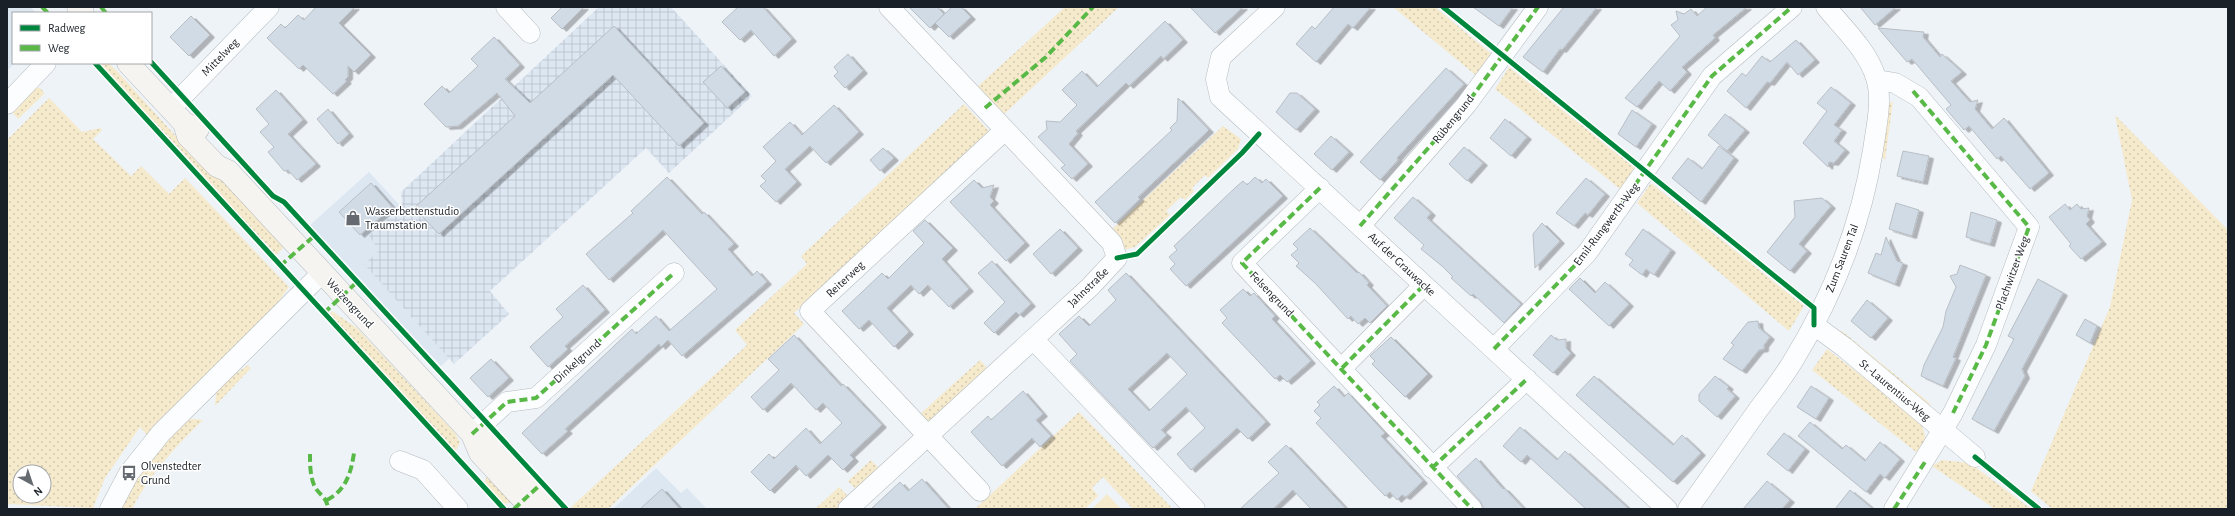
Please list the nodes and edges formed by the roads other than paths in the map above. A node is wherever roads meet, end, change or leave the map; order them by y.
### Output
1 (268, 7) edge
2 (506, 7) edge
3 (888, 7) edge
4 (1275, 7) edge
5 (1538, 7) edge
6 (1792, 7) edge
7 (1826, 7) edge
8 (530, 33) dead end
9 (45, 64) edge
10 (129, 64) edge
11 (1877, 80) junction
12 (7, 104) edge
13 (178, 115) junction
14 (1005, 130) junction
15 (1320, 188) junction
16 (1360, 226) junction
17 (674, 273) dead end
18 (322, 274) junction
19 (1424, 285) junction
20 (1814, 325) junction
21 (1033, 339) junction
22 (1494, 350) junction
23 (1342, 368) junction
24 (1527, 380) junction
25 (1944, 430) junction
26 (472, 434) junction
27 (928, 435) junction
28 (1976, 457) dead end
29 (400, 460) dead end
30 (1432, 468) junction
31 (980, 491) dead end
32 (110, 509) edge
33 (458, 509) edge
34 (532, 509) edge
35 (554, 509) edge
36 (848, 509) edge
37 (1195, 509) edge
38 (1472, 509) edge
39 (1667, 509) edge
40 (1688, 509) edge
41 (1894, 509) edge

1 - 13 street, Mittelweg
2 - 8 street
3 - 14 street, Jahnstraße
4 - 15 street, Auf der Grauwacke
5 - 16 street, Rübengrund
6 - 22 street, Emil-Rungwerth-Weg
7 - 11 street, Zum Sauren Tal
9 - 12 street
10 - 13 main road, Weizengrund
11 - 20 street, Zum Sauren Tal
11 - 25 street, Plachwitzer Weg
13 - 18 main road, Weizengrund
14 - 21 street, Jahnstraße
14 - 27 street, Reiterweg
15 - 16 street, Auf der Grauwacke
15 - 23 street, Felsengrund
16 - 19 street, Auf der Grauwacke
17 - 26 street, Dinkelgrund
18 - 26 main road, Weizengrund
18 - 32 street
19 - 22 street, Auf der Grauwacke
19 - 23 street
20 - 25 street, St.-Laurentius-Weg
20 - 40 street, Zum Sauren Tal
21 - 27 street
21 - 37 street
22 - 24 street, Auf der Grauwacke
23 - 30 street, Felsengrund
24 - 30 street
24 - 39 street, Auf der Grauwacke
25 - 28 street, St.-Laurentius-Weg
25 - 41 street, Plachwitzer Weg
26 - 34 main road, Weizengrund
26 - 35 main road, Weizengrund
27 - 31 street, Reiterweg
27 - 36 street
29 - 33 street
30 - 38 street, Felsengrund

